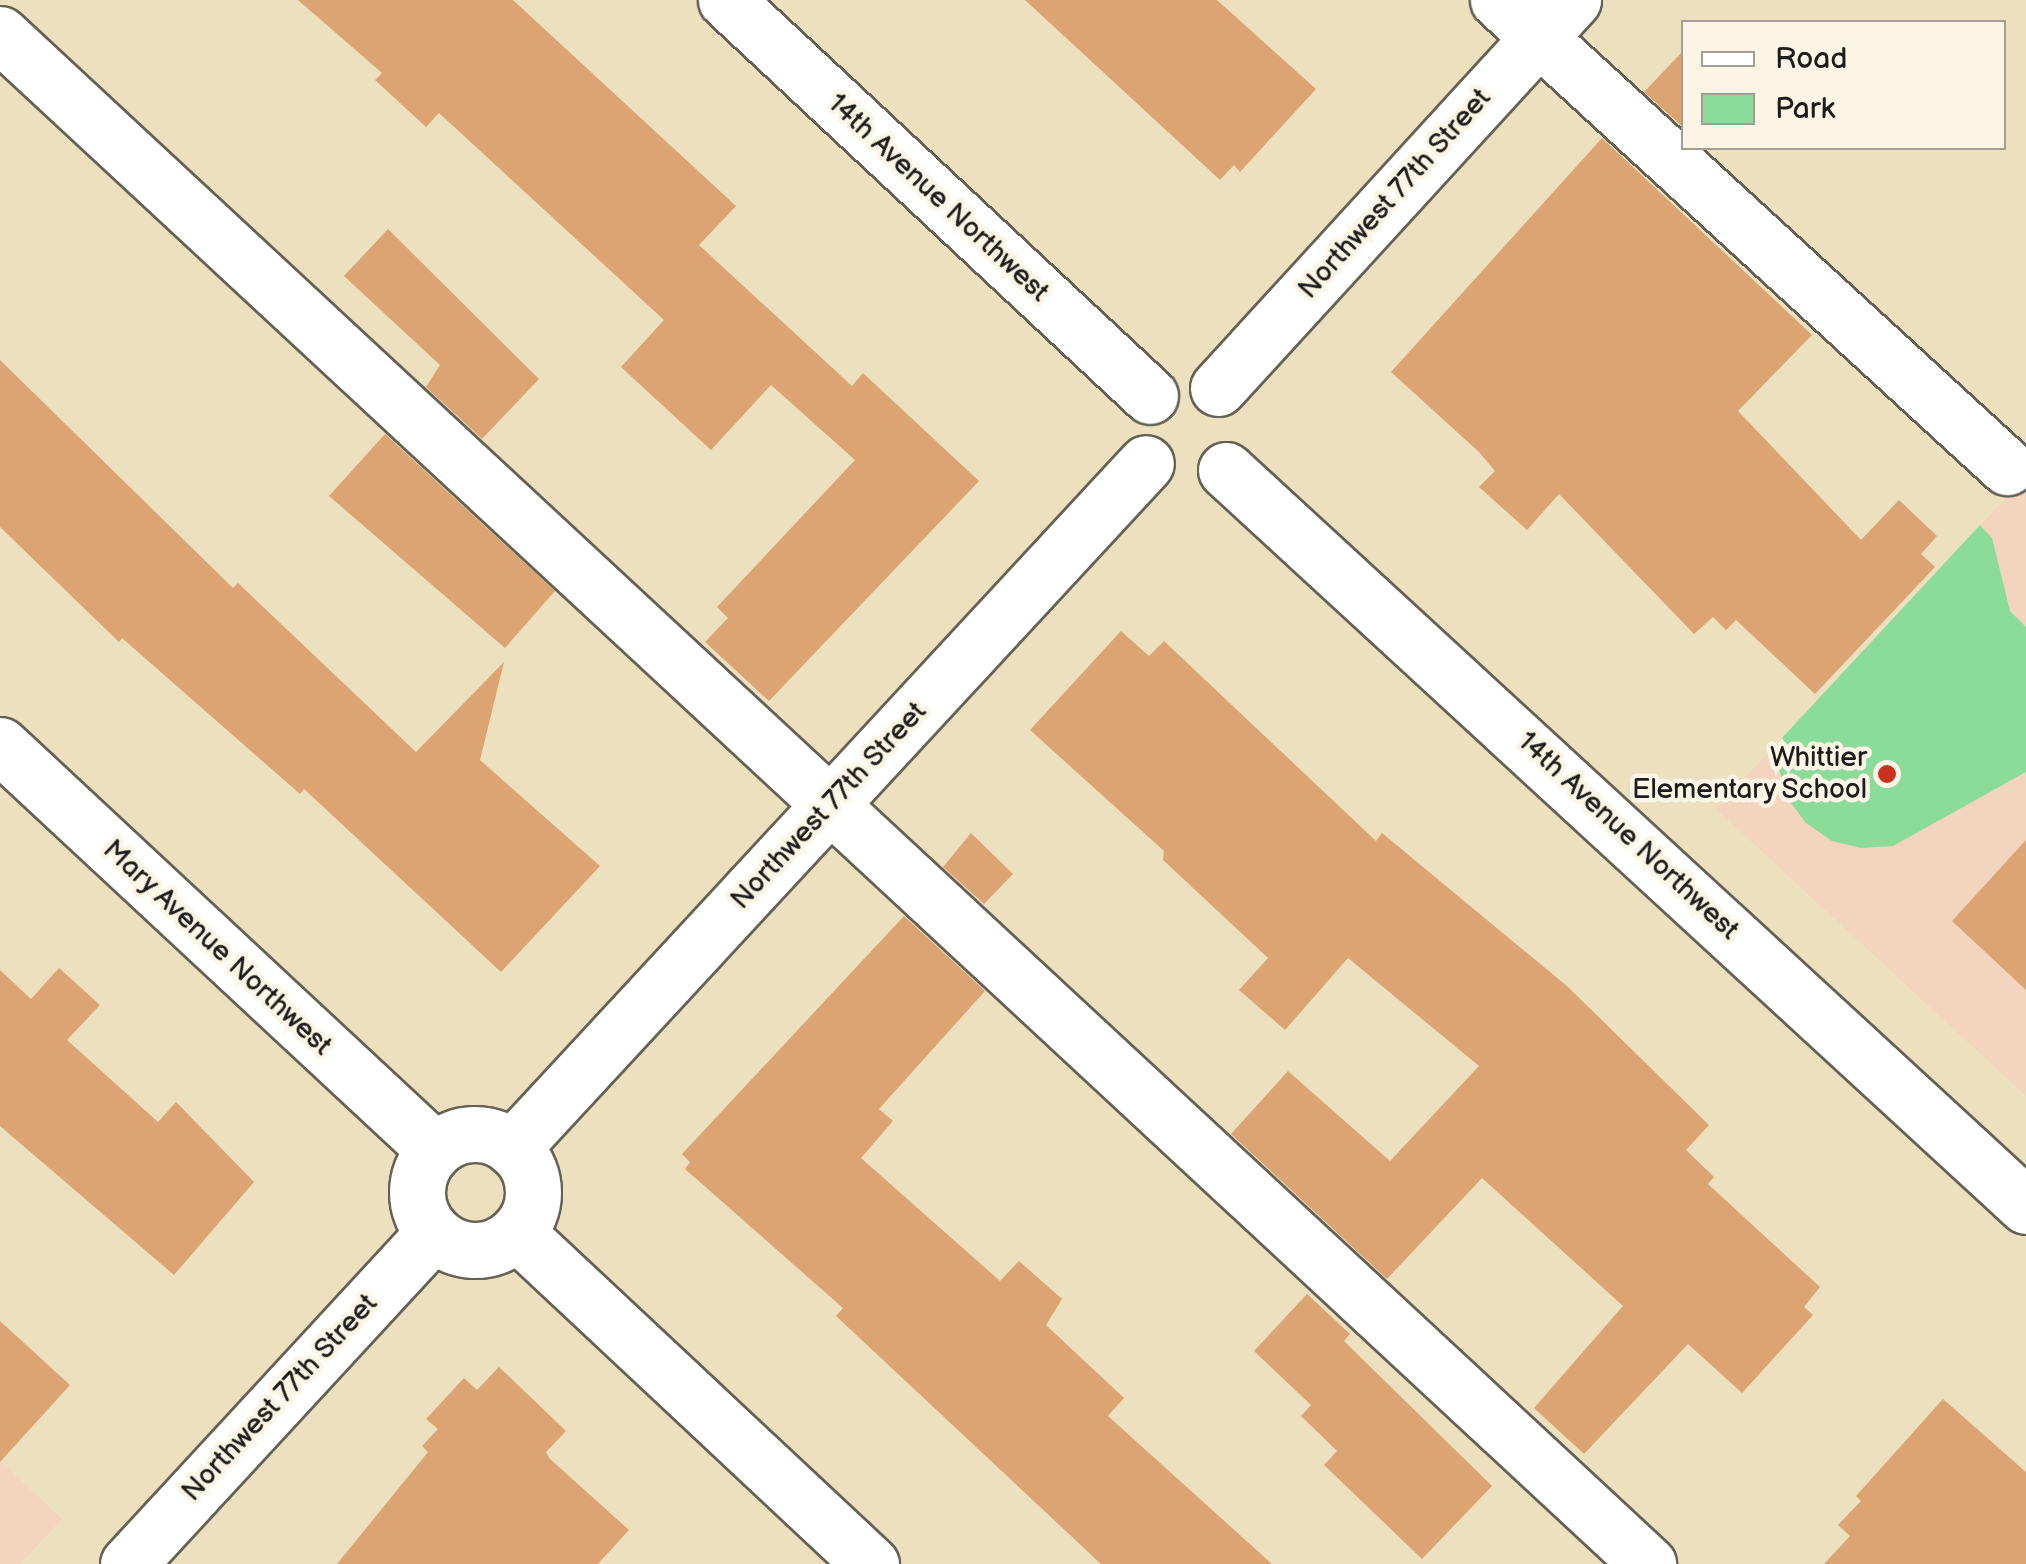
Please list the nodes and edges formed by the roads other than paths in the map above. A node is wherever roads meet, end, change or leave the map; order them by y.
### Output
1 (726, 0) edge
2 (1498, 0) edge
3 (1555, 19) edge
4 (0, 34) edge
5 (1681, 144) edge
6 (1687, 150) edge
7 (1218, 388) junction
8 (1150, 396) junction
9 (1146, 463) junction
10 (2007, 467) dead end
11 (1226, 470) junction
12 (0, 745) edge
13 (830, 805) junction
14 (512, 1148) junction
15 (434, 1150) junction
16 (2026, 1206) edge
17 (433, 1232) junction
18 (517, 1234) junction
19 (128, 1564) edge
20 (872, 1564) edge
21 (1648, 1564) edge

1 - 8 street, 14th Avenue Northwest
2 - 3 street
3 - 5 street
3 - 7 street, Northwest 77th Street
4 - 13 street
6 - 10 street
7 - 8 street
7 - 11 street
8 - 9 street
9 - 11 street
9 - 13 street, Northwest 77th Street
11 - 16 street, 14th Avenue Northwest
12 - 15 street, Mary Avenue Northwest
13 - 14 street, Northwest 77th Street
13 - 21 street
14 - 15 street
14 - 18 street
15 - 17 street
17 - 18 street
17 - 19 street, Northwest 77th Street
18 - 20 street

